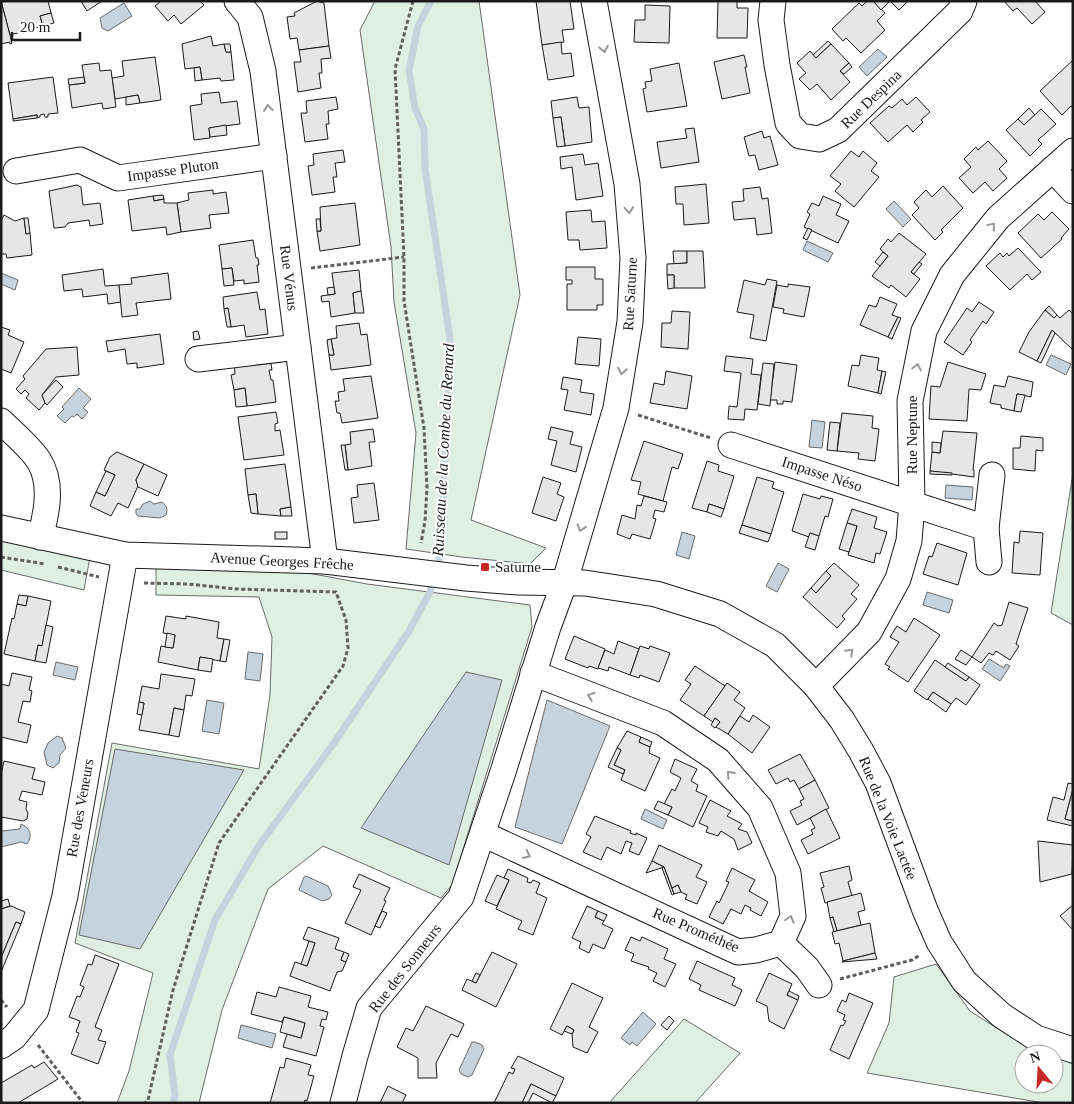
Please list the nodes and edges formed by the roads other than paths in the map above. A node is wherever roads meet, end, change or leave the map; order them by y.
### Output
1 (237, 1) edge
2 (594, 1) edge
3 (773, 1) edge
4 (964, 1) edge
5 (1073, 151) edge
6 (274, 156) junction
7 (1053, 169) junction
8 (16, 171) dead end
9 (1073, 191) edge
10 (298, 347) junction
11 (198, 359) dead end
12 (1, 421) edge
13 (731, 445) road end
14 (992, 476) dead end
15 (912, 503) junction
16 (1, 528) edge
17 (986, 528) junction
18 (40, 537) junction
19 (125, 555) junction
20 (325, 561) junction
21 (989, 562) dead end
22 (565, 581) junction
23 (533, 673) junction
24 (816, 686) junction
25 (483, 834) junction
26 (461, 897) joint
27 (781, 943) junction
28 (819, 985) road end
29 (1, 1046) edge
30 (1073, 1050) edge
31 (343, 1103) edge

6 -> 1 street, Rue Vénus
2 -> 22 street, Rue Saturne
3 - 4 street, Rue Despina
5 - 7 street, Rue Neptune
6 - 8 street, Impasse Pluton
6 - 10 street, Rue Vénus
7 - 9 street
15 -> 7 street, Rue Neptune
10 - 11 street
10 - 20 street, Rue Vénus
12 - 18 street
13 - 15 street, Impasse Néso
14 - 17 street
15 - 17 street, Impasse Néso
24 -> 15 street, Rue Neptune
16 - 18 street, Avenue Georges Frêche
17 - 21 street
18 - 19 street, Avenue Georges Frêche
19 - 20 street, Avenue Georges Frêche
19 - 29 street, Rue des Veneurs
20 - 22 street, Avenue Georges Frêche
22 - 23 street, Rue Saturne
22 - 24 street, Rue de la Voie Lactée
23 - 25 street, Rue Saturne
27 -> 23 street
24 - 30 street, Rue de la Voie Lactée
25 - 26 street, Rue Saturne
25 -> 27 street, Rue Prométhée
26 - 31 street, Rue des Sonneurs
27 - 28 street

